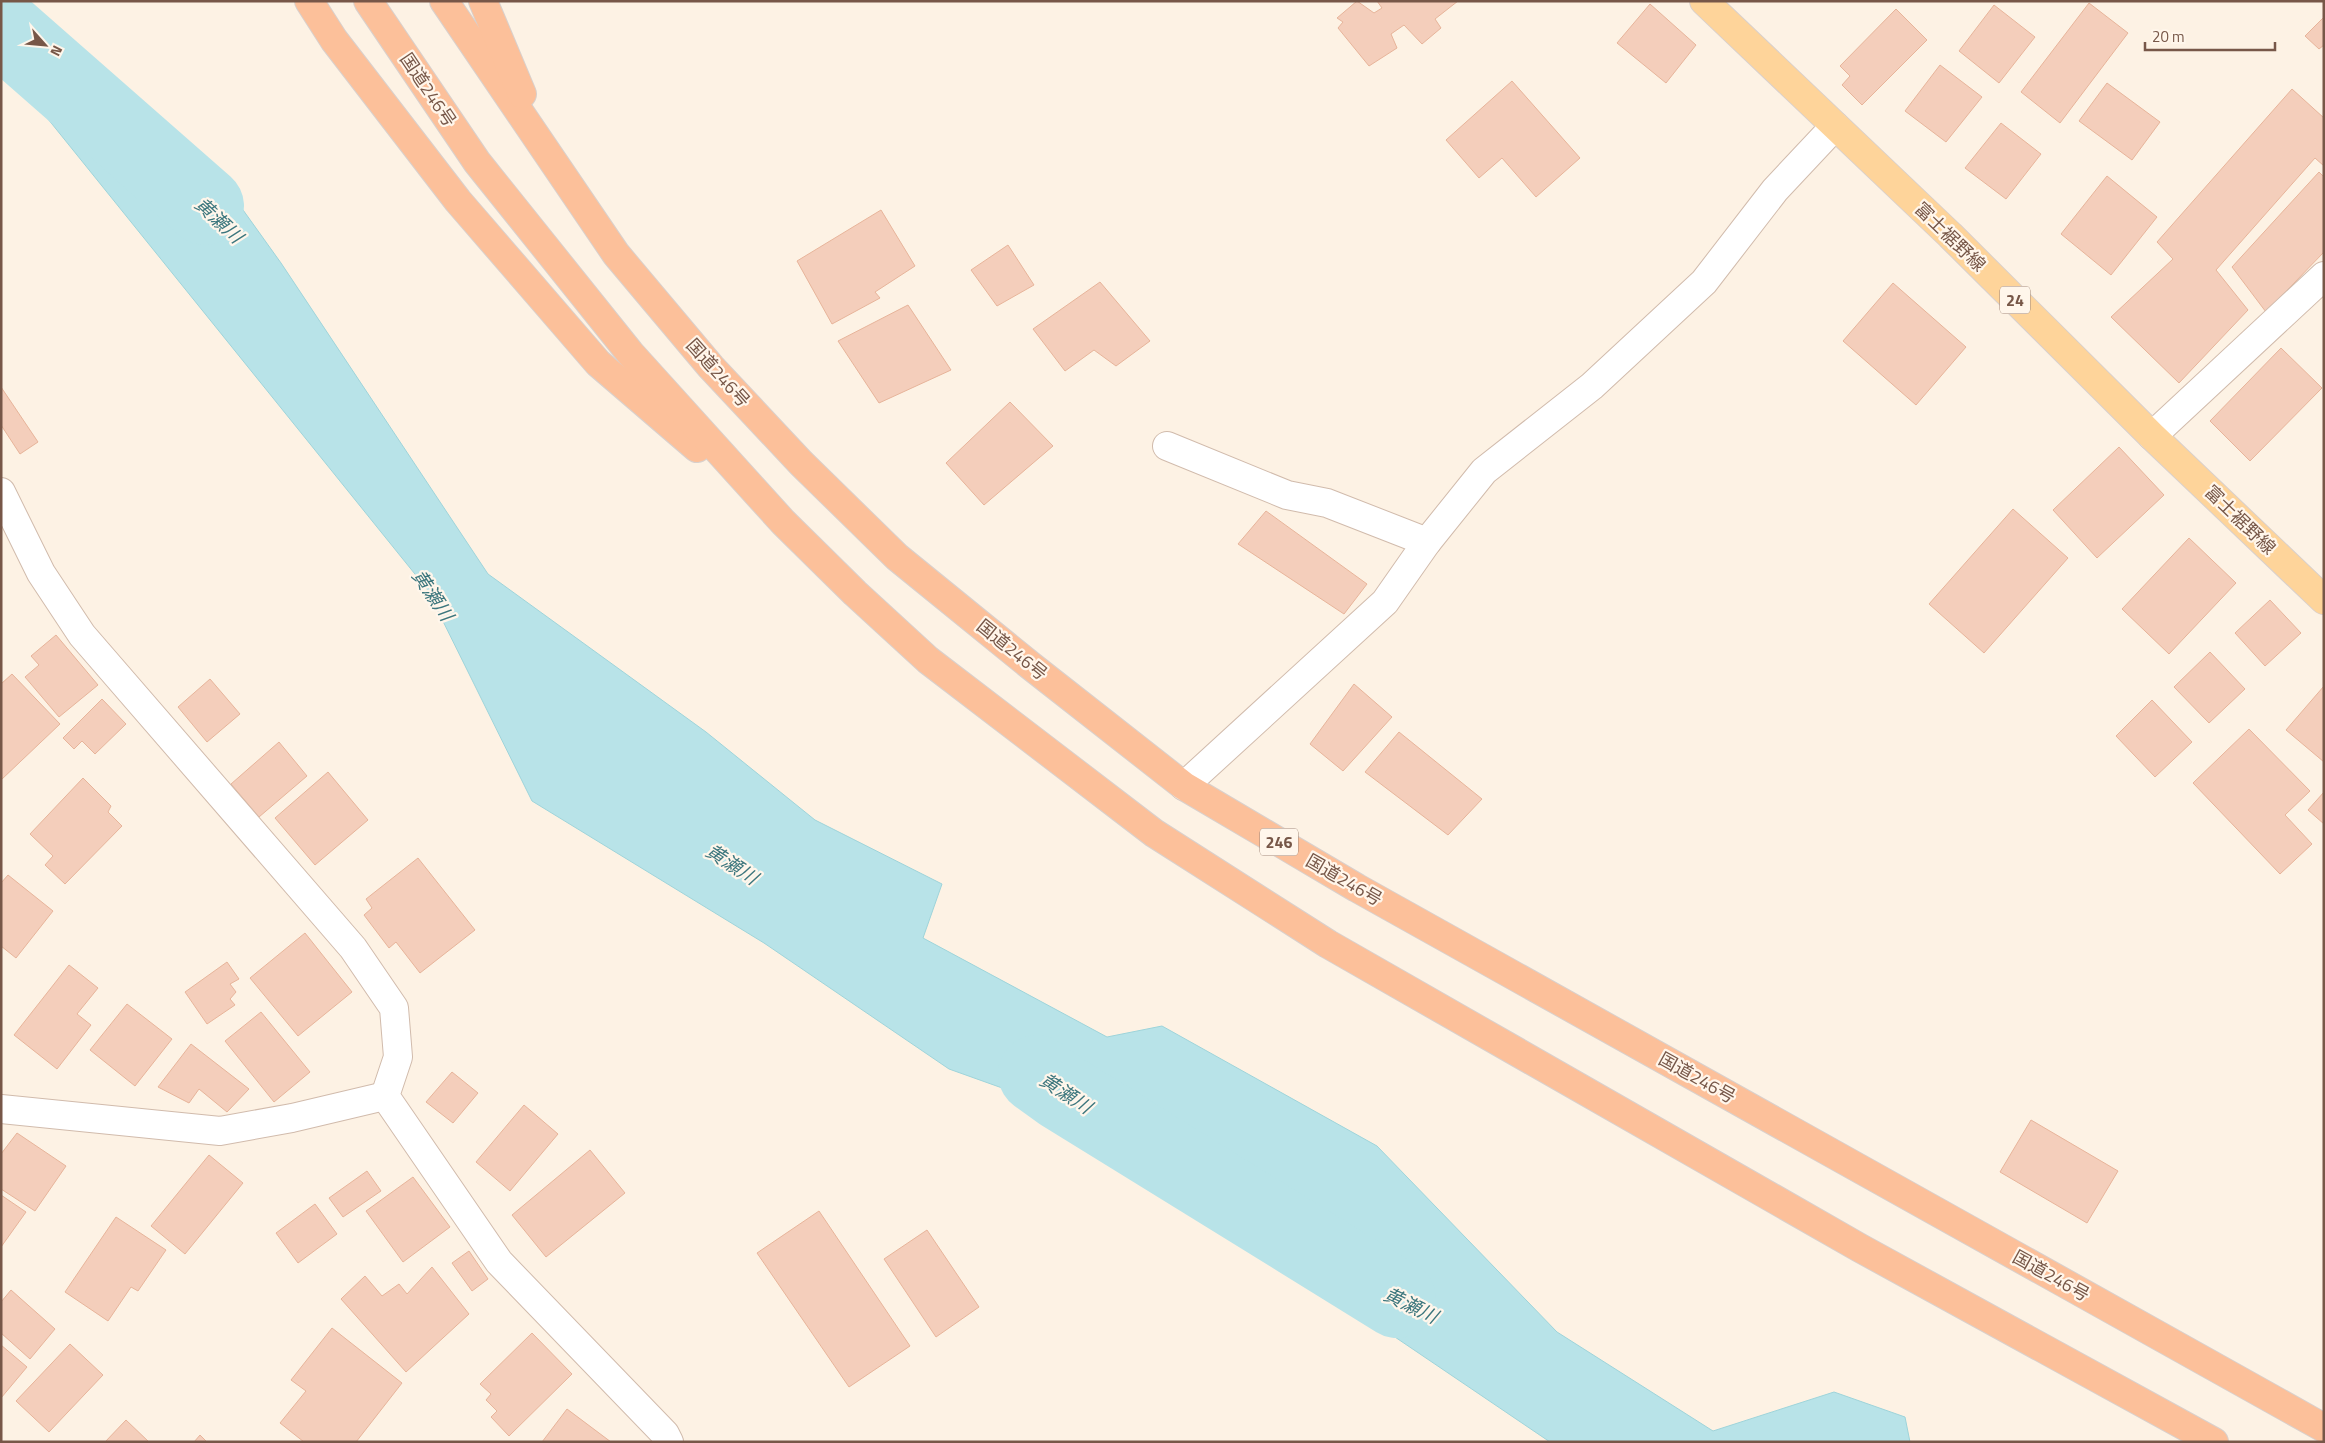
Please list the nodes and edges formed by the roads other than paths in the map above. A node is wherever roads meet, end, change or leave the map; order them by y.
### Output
1 (309, 1) edge
2 (368, 1) edge
3 (444, 1) edge
4 (483, 1) edge
5 (1704, 1) edge
6 (1835, 126) junction
7 (542, 144) junction
8 (2324, 276) edge
9 (2152, 436) junction
10 (1167, 446) dead end
11 (1, 492) edge
12 (783, 522) junction
13 (1427, 542) junction
14 (2324, 600) edge
15 (1184, 786) junction
16 (385, 1096) junction
17 (1, 1109) edge
18 (2324, 1428) edge
19 (668, 1442) edge
20 (2214, 1442) edge

1 - 12 highway
2 - 12 highway, 国道246号
3 - 7 highway, 国道246号 / 246
4 - 7 highway
5 - 6 main road, 富士裾野線 / 24
6 - 9 main road, 富士裾野線 / 24
6 - 13 street
7 - 15 highway, 国道246号 / 246
8 - 9 street
9 - 14 main road, 富士裾野線 / 24
10 - 13 street
11 - 16 street
12 - 20 highway, 国道246号
13 - 15 street
15 - 18 highway, 国道246号 / 246
16 - 17 street
16 - 19 street

